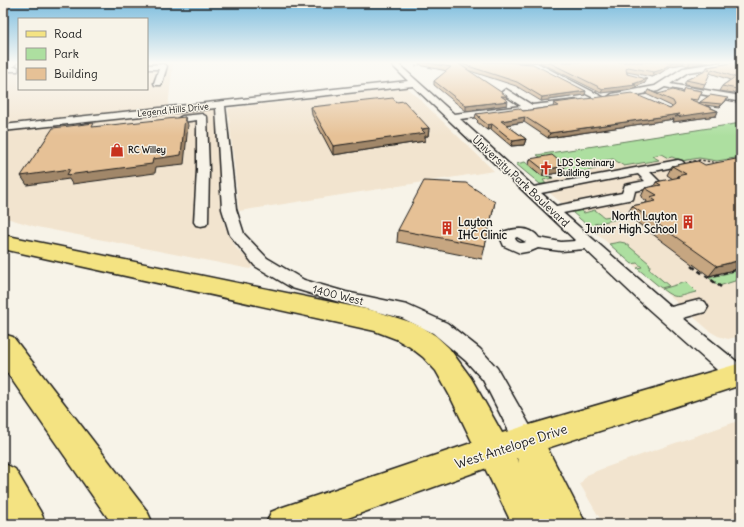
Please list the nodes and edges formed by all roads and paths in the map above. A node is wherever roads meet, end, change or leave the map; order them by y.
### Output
1 (383, 87) edge
2 (419, 87) edge
3 (580, 87) edge
4 (661, 87) edge
5 (675, 87) edge
6 (506, 92) dead end
7 (634, 94) junction
8 (601, 98) junction
9 (646, 99) edge
10 (741, 99) edge
11 (220, 105) junction
12 (529, 108) junction
13 (168, 115) junction
14 (453, 117) junction
15 (3, 128) edge
16 (680, 163) joint
17 (710, 166) edge
18 (640, 170) junction
19 (577, 173) dead end
20 (546, 175) edge
21 (565, 176) dead end
22 (554, 182) junction
23 (531, 191) junction
24 (554, 211) junction
25 (201, 222) dead end
26 (3, 242) edge
27 (534, 242) dead end
28 (588, 243) junction
29 (692, 266) dead end
30 (740, 269) edge
31 (707, 277) junction
32 (721, 287) dead end
33 (699, 307) dead end
34 (668, 315) junction
35 (3, 345) edge
36 (740, 376) edge
37 (510, 446) junction
38 (3, 481) edge
39 (27, 524) edge
40 (134, 524) edge
41 (282, 524) edge
42 (532, 524) edge
43 (567, 524) edge

1 - 11 street, Legend Hills Drive
2 - 14 street, University Park Boulevard
3 - 8 street
4 - 7 street
5 - 10 street
6 - 12 street
7 - 8 street
7 - 9 street
8 - 12 street
11 - 13 street, Legend Hills Drive
11 - 37 street, 1400 West
12 - 14 street
13 - 15 street, Legend Hills Drive
13 - 25 street
14 - 23 street, University Park Boulevard
16 - 17 path
16 - 18 street
18 - 22 street
18 - 24 street
19 - 21 path
20 - 22 path
22 - 23 street
23 - 24 street, University Park Boulevard
24 - 28 street, University Park Boulevard
26 - 37 highway
27 - 28 street
28 - 34 street, University Park Boulevard
29 - 31 path
30 - 31 path
31 - 32 path
33 - 34 street
34 - 36 street, University Park Boulevard
35 - 40 highway
36 - 37 main road, West Antelope Drive
37 - 41 main road, West Antelope Drive
37 - 42 highway
37 - 43 highway
38 - 39 highway

